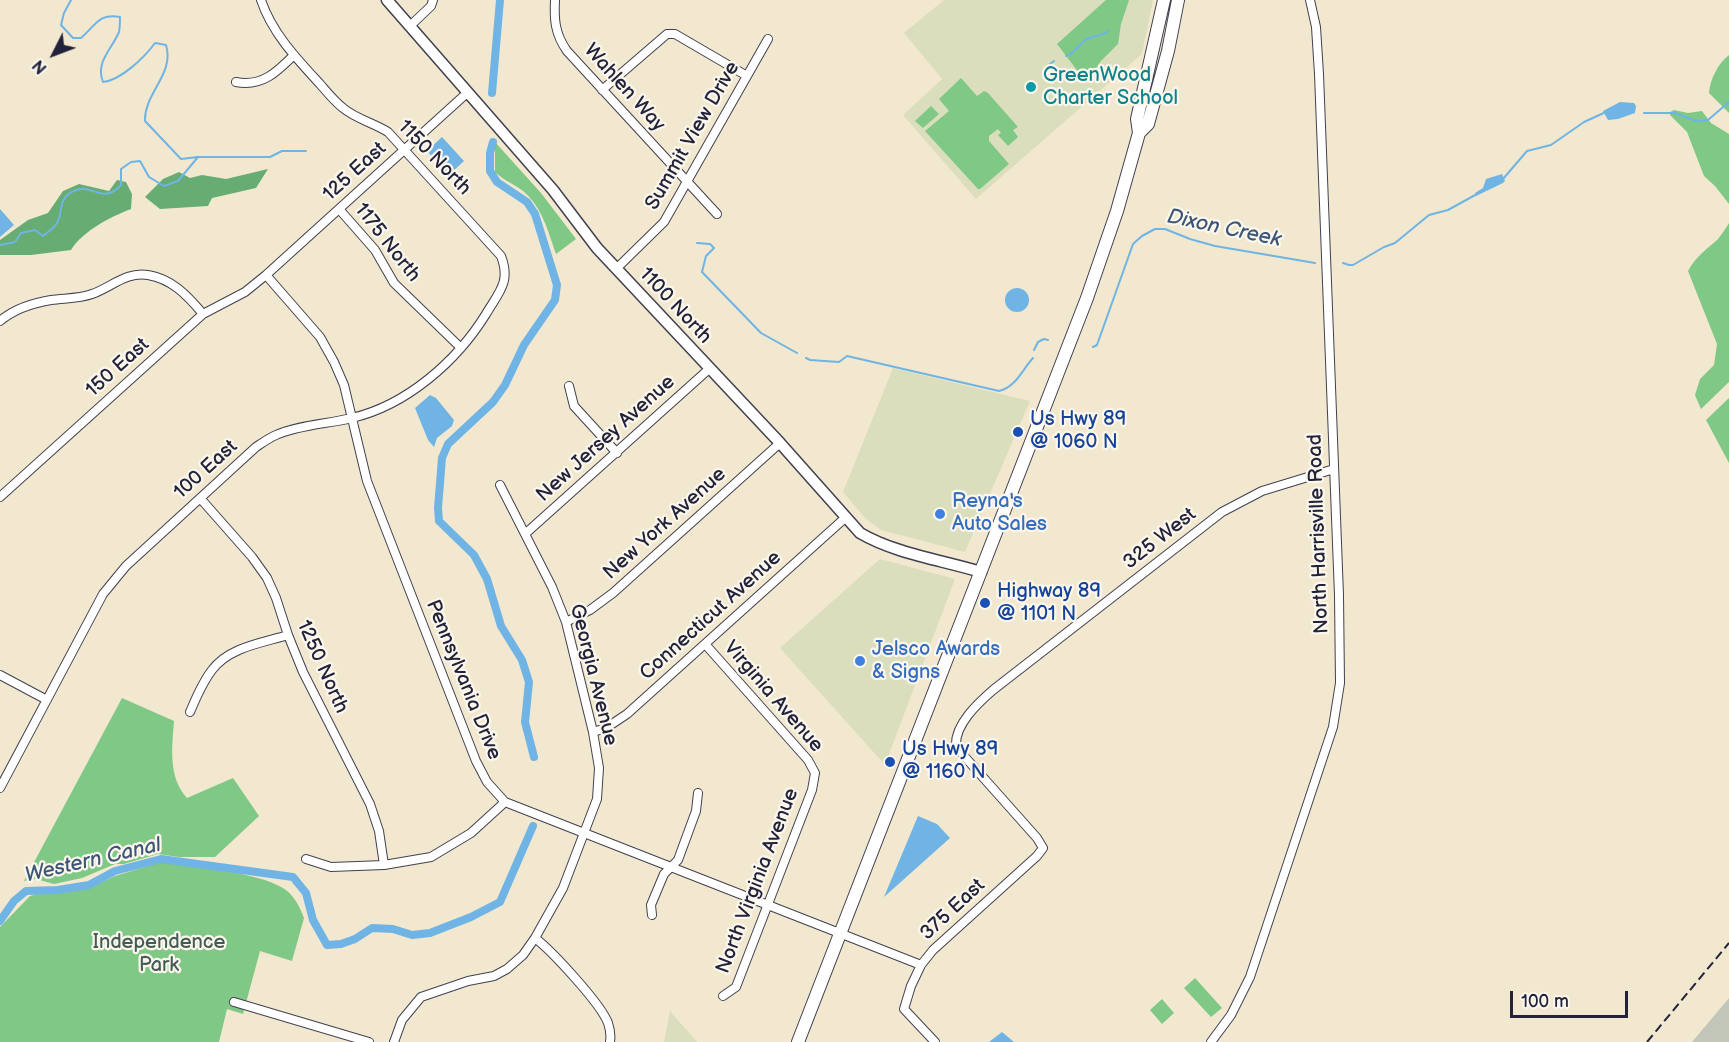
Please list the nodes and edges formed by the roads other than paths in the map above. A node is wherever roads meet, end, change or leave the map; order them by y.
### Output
1 (261, 0) edge
2 (387, 0) edge
3 (433, 0) edge
4 (555, 0) edge
5 (1164, 0) edge
6 (1178, 0) edge
7 (1310, 0) edge
8 (410, 26) junction
9 (768, 39) dead end
10 (294, 55) junction
11 (747, 76) junction
12 (236, 82) dead end
13 (602, 90) junction
14 (467, 93) junction
15 (1139, 133) junction
16 (406, 149) junction
17 (687, 182) junction
18 (339, 209) junction
19 (717, 214) dead end
20 (506, 268) joint
21 (616, 269) junction
22 (266, 275) junction
23 (203, 314) junction
24 (2, 316) edge
25 (461, 348) junction
26 (709, 369) junction
27 (569, 386) dead end
28 (352, 418) junction
29 (780, 443) junction
30 (616, 453) junction
31 (1334, 469) junction
32 (500, 485) dead end
33 (0, 497) edge
34 (200, 498) junction
35 (845, 518) junction
36 (525, 534) junction
37 (981, 572) junction
38 (566, 622) junction
39 (288, 635) junction
40 (705, 644) junction
41 (0, 675) edge
42 (47, 700) junction
43 (190, 712) dead end
44 (593, 732) junction
45 (815, 773) joint
46 (0, 788) edge
47 (698, 793) dead end
48 (505, 802) junction
49 (585, 834) junction
50 (1043, 848) joint
51 (306, 859) dead end
52 (384, 865) junction
53 (670, 867) junction
54 (768, 905) junction
55 (652, 915) dead end
56 (841, 933) junction
57 (535, 938) junction
58 (921, 965) junction
59 (723, 996) dead end
60 (234, 1002) dead end
61 (369, 1042) edge
62 (394, 1042) edge
63 (610, 1042) edge
64 (798, 1042) edge
65 (935, 1042) edge
66 (1211, 1042) edge

1 - 10 street, 1150 North
2 - 8 street, 1100 North
3 - 8 street
4 - 13 street, Wahlen Way
5 - 15 main road
6 - 15 main road
7 - 31 street, North Harrisville Road
8 - 14 street, 1100 North
9 - 11 street, Summit View Drive
10 - 12 street
10 - 16 street, 1150 North
11 - 13 street
11 - 17 street, Summit View Drive
13 - 17 street, Wahlen Way
14 - 16 street, 125 East
14 - 21 street, 1100 North
15 - 37 main road
16 - 18 street, 125 East
16 - 20 street, 1150 North
17 - 19 street, Wahlen Way
17 - 21 street, Summit View Drive
18 - 22 street, 125 East
18 - 25 street, 1175 North
20 - 25 street, 100 East
21 - 26 street, 1100 North
22 - 23 street, 150 East
22 - 28 street, Pennsylvania Drive
23 - 24 street
23 - 33 street, 150 East
25 - 28 street, 100 East
26 - 29 street, 1100 North
26 - 30 street, New Jersey Avenue
27 - 30 street
28 - 34 street, 100 East
28 - 48 street, Pennsylvania Drive
29 - 35 street, 1100 North
29 - 38 street, New York Avenue
30 - 36 street, New Jersey Avenue
31 - 50 street, 325 West
31 - 66 street, North Harrisville Road
32 - 36 street, Georgia Avenue
34 - 39 street, 1250 North
34 - 42 street, 100 East
35 - 37 street, 1100 North
35 - 40 street, Connecticut Avenue
36 - 38 street, Georgia Avenue
37 - 56 main road
38 - 44 street, Georgia Avenue
39 - 43 street
39 - 52 street, 1250 North
40 - 44 street, Connecticut Avenue
40 - 45 street, Virginia Avenue
41 - 42 street
42 - 46 street, 100 East
44 - 49 street, Georgia Avenue
45 - 54 street, North Virginia Avenue
47 - 53 street
48 - 49 street, Pennsylvania Drive
48 - 52 street
49 - 53 street, Pennsylvania Drive
49 - 57 street, Georgia Avenue
50 - 58 street, 375 East
51 - 52 street
53 - 54 street, Pennsylvania Drive
53 - 55 street
54 - 56 street, Pennsylvania Drive
54 - 59 street, North Virginia Avenue
56 - 58 street
56 - 64 main road
57 - 62 street, Georgia Avenue
57 - 63 street
58 - 65 street, 375 East
60 - 61 street

